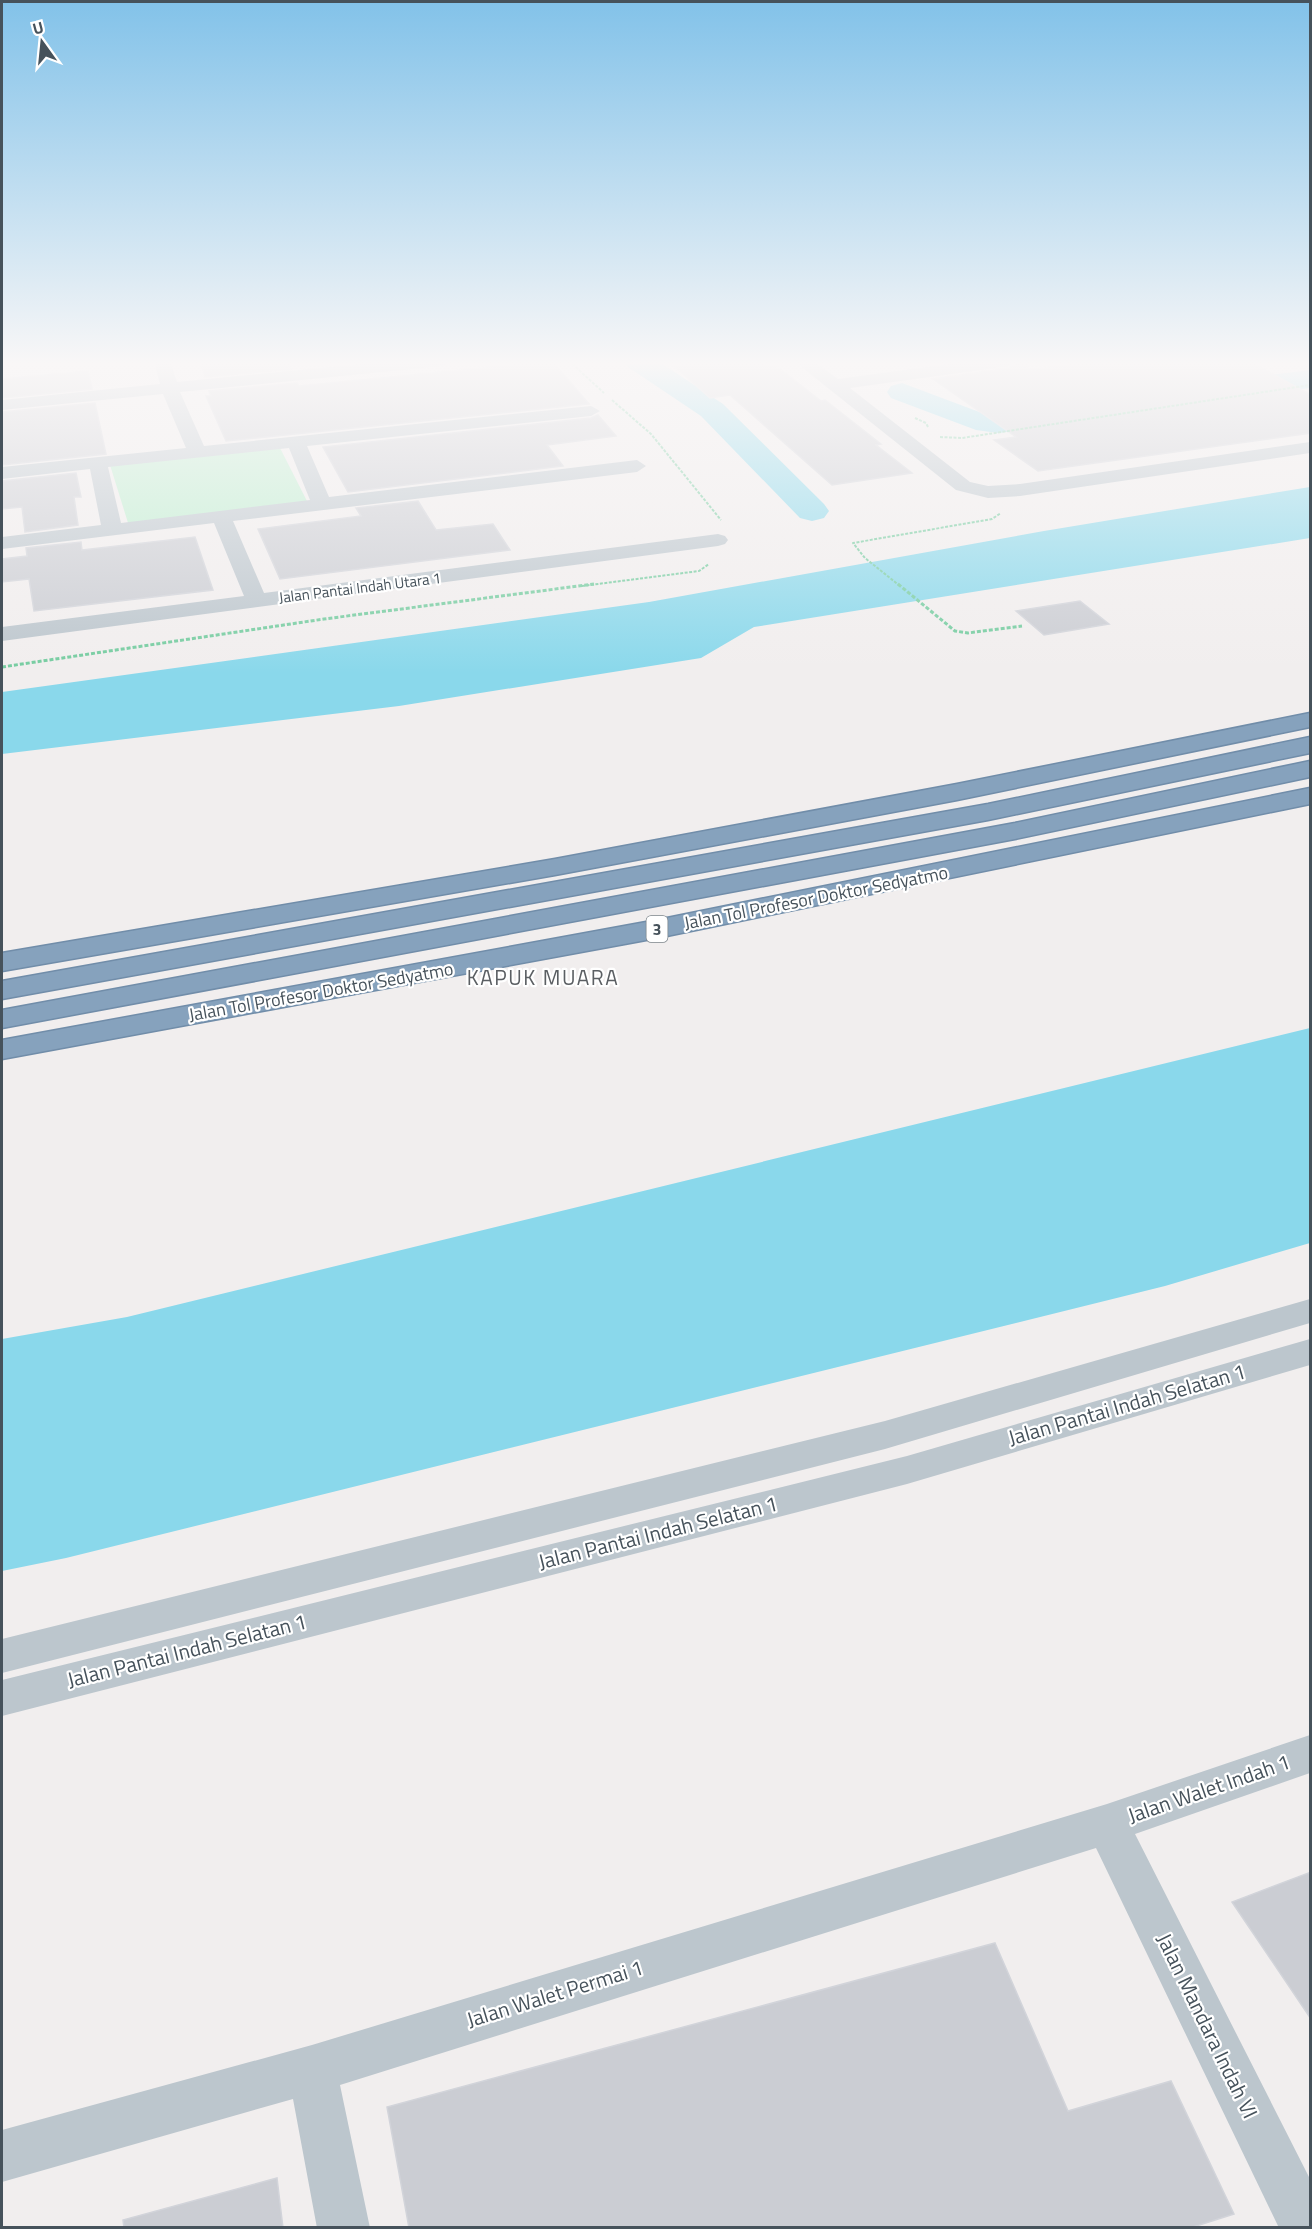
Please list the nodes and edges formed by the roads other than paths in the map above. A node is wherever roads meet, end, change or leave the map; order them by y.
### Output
1 (79, 465) edge
2 (98, 465) edge
3 (306, 465) edge
4 (937, 465) edge
5 (1186, 465) edge
6 (637, 466) dead end
7 (2, 473) edge
8 (322, 504) junction
9 (221, 516) junction
10 (112, 530) junction
11 (718, 540) road end
12 (2, 543) edge
13 (256, 602) junction
14 (2, 634) edge
15 (1311, 720) edge
16 (1311, 745) edge
17 (1311, 769) edge
18 (1311, 796) edge
19 (2, 962) edge
20 (2, 990) edge
21 (2, 1019) edge
22 (2, 1050) edge
23 (1311, 1311) edge
24 (1311, 1352) edge
25 (885, 1435) junction
26 (907, 1470) junction
27 (2, 1656) edge
28 (2, 1698) edge
29 (1311, 1754) edge
30 (1107, 1824) junction
31 (312, 2069) junction
32 (2, 2156) edge
33 (344, 2228) edge
34 (1307, 2228) edge

1 - 7 street
2 - 10 street
3 - 8 street
4 - 5 street
6 - 8 street
8 - 9 street
9 - 10 street
9 - 13 street
10 - 12 street
11 - 13 street, Jalan Pantai Indah Utara 1
13 - 14 street, Jalan Pantai Indah Utara 1
15 - 19 highway
16 - 20 highway
17 - 21 highway, Jalan Tol Profesor Doktor Sedyatmo / 3
18 - 22 highway, Jalan Tol Profesor Doktor Sedyatmo / 3
23 - 25 street, Jalan Pantai Indah Selatan 1
24 - 26 street, Jalan Pantai Indah Selatan 1
25 - 26 street
25 - 27 street, Jalan Pantai Indah Selatan 1
26 - 28 street, Jalan Pantai Indah Selatan 1
29 - 30 street, Jalan Walet Indah 1
30 - 31 street, Jalan Walet Permai 1
30 - 34 street, Jalan Mandara Indah VI
31 - 32 street, Jalan Walet Permai 1
31 - 33 street

